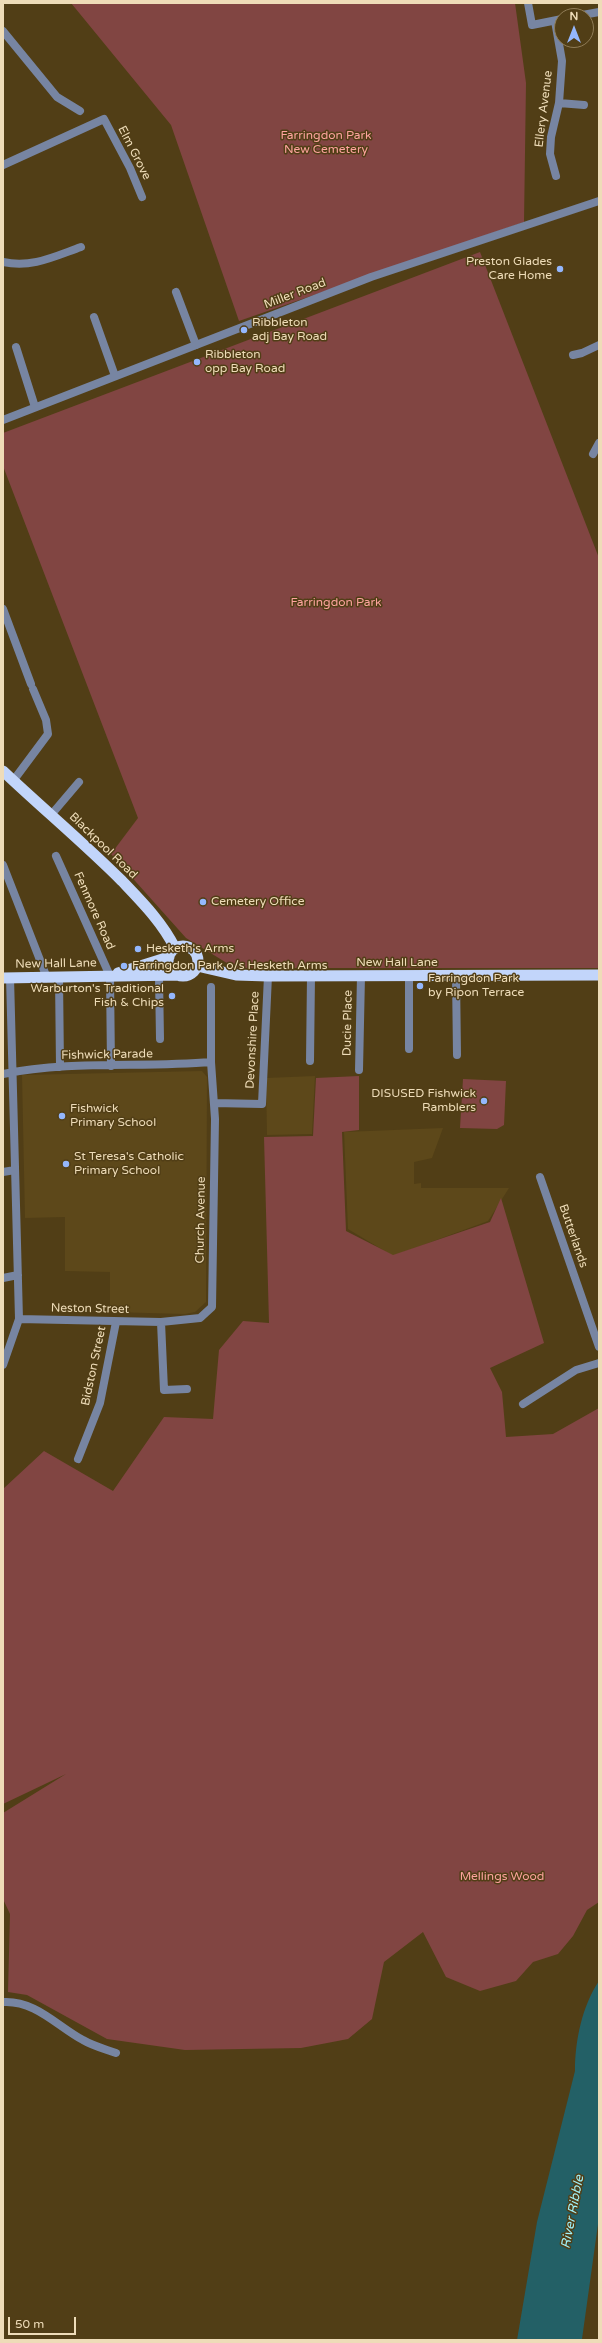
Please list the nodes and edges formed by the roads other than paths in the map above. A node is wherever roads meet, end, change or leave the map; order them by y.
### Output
1 (528, 3) edge
2 (554, 21) edge
3 (4, 34) edge
4 (561, 48) edge
5 (558, 103) junction
6 (584, 105) dead end
7 (80, 111) dead end
8 (3, 165) edge
9 (556, 176) dead end
10 (142, 197) dead end
11 (599, 201) edge
12 (81, 247) dead end
13 (3, 262) edge
14 (176, 292) dead end
15 (94, 317) dead end
16 (599, 344) edge
17 (196, 345) junction
18 (16, 347) dead end
19 (573, 355) dead end
20 (115, 376) junction
21 (35, 407) junction
22 (3, 420) edge
23 (599, 443) edge
24 (593, 454) dead end
25 (3, 609) edge
26 (3, 771) edge
27 (13, 781) junction
28 (79, 782) dead end
29 (51, 815) junction
30 (56, 856) dead end
31 (3, 864) edge
32 (171, 957) junction
33 (197, 966) junction
34 (178, 975) junction
35 (110, 976) junction
36 (268, 976) junction
37 (310, 976) junction
38 (361, 976) junction
39 (410, 976) junction
40 (456, 976) junction
41 (599, 976) edge
42 (59, 977) junction
43 (159, 977) junction
44 (7, 978) edge
45 (47, 978) junction
46 (211, 987) dead end
47 (160, 1039) dead end
48 (409, 1049) dead end
49 (457, 1055) dead end
50 (310, 1061) dead end
51 (211, 1062) junction
52 (111, 1066) junction
53 (60, 1068) junction
54 (359, 1070) dead end
55 (13, 1072) junction
56 (3, 1074) edge
57 (214, 1103) junction
58 (15, 1170) junction
59 (3, 1172) edge
60 (540, 1177) dead end
61 (18, 1275) junction
62 (3, 1278) edge
63 (18, 1319) junction
64 (116, 1322) junction
65 (161, 1322) junction
66 (599, 1347) edge
67 (599, 1363) edge
68 (3, 1365) edge
69 (187, 1389) dead end
70 (522, 1404) dead end
71 (78, 1459) dead end
72 (3, 2002) edge
73 (116, 2053) dead end

1 - 2 street
3 - 7 street
4 - 5 street, Ellery Avenue
5 - 6 street
5 - 9 street, Ellery Avenue
8 - 10 street, Elm Grove
11 - 17 street, Miller Road
12 - 13 street
14 - 17 street
15 - 20 street
16 - 19 street
17 - 20 street, Miller Road
18 - 21 street
20 - 21 street, Miller Road
21 - 22 street, Miller Road
23 - 24 street
25 - 27 street
26 - 27 highway, Blackpool Road
27 - 29 highway, Blackpool Road
28 - 29 street
29 - 32 highway, Blackpool Road
30 - 35 street, Fenmore Road
31 - 45 street
32 - 33 highway
32 - 34 highway
32 - 35 highway, New Hall Lane
32 - 43 highway
33 - 34 highway
33 - 36 highway, New Hall Lane
34 - 43 highway, New Hall Lane
35 - 42 highway, New Hall Lane
35 - 43 highway, New Hall Lane
35 - 52 street
36 - 37 highway, New Hall Lane
36 - 57 street, Devonshire Place
37 - 38 highway, New Hall Lane
37 - 50 street
38 - 39 highway, New Hall Lane
38 - 54 street, Ducie Place
39 - 40 highway, New Hall Lane
39 - 48 street
40 - 41 highway, New Hall Lane
40 - 49 street
42 - 45 highway, New Hall Lane
42 - 53 street
43 - 47 street
44 - 45 highway, New Hall Lane
44 - 55 street
46 - 51 street, Church Avenue
51 - 52 street, Fishwick Parade
51 - 57 street, Church Avenue
52 - 53 street, Fishwick Parade
53 - 55 street, Fishwick Parade
55 - 56 street, Fishwick Parade
55 - 58 street
57 - 65 street, Church Avenue
58 - 59 street
58 - 61 street
60 - 66 street, Butterlands
61 - 62 street
61 - 63 street
63 - 64 street, Neston Street
63 - 68 street
64 - 65 street, Neston Street
64 - 71 street, Bidston Street
65 - 69 street
67 - 70 street
72 - 73 street

